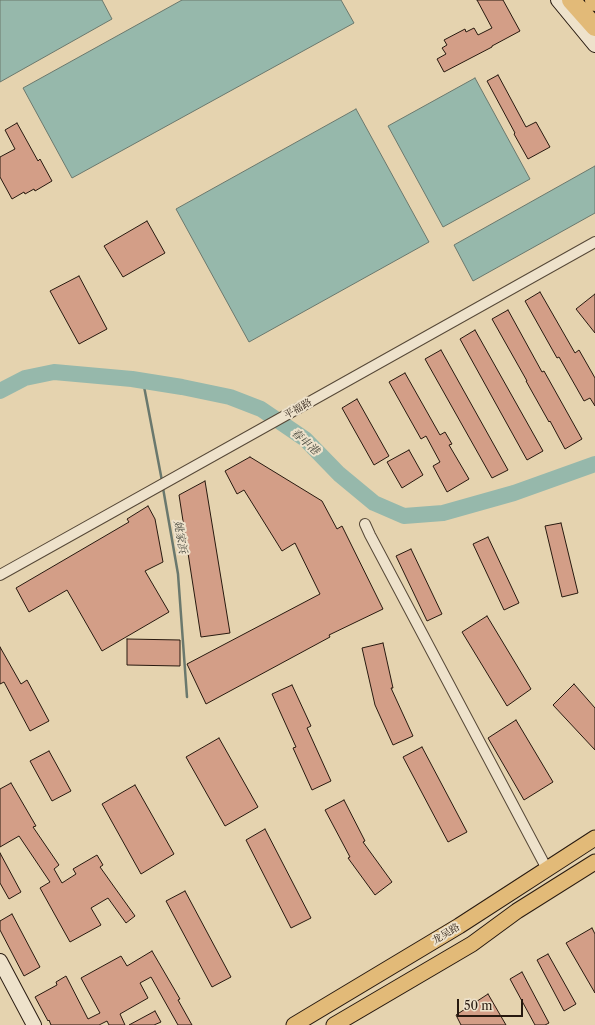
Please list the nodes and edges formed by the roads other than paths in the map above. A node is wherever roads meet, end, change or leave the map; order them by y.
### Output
1 (558, 0) edge
2 (571, 0) edge
3 (577, 0) edge
4 (595, 22) edge
5 (595, 27) edge
6 (595, 45) edge
7 (595, 242) edge
8 (365, 524) dead end
9 (0, 574) edge
10 (595, 838) edge
11 (595, 863) edge
12 (547, 869) junction
13 (0, 961) edge
14 (34, 1025) edge
15 (294, 1025) edge
16 (334, 1025) edge

1 - 6 street
2 - 5 highway
3 - 4 highway
7 - 9 street, 平福路
8 - 12 street
10 - 12 main road, 龙吴路
11 - 16 main road
12 - 15 main road, 龙吴路
13 - 14 street

